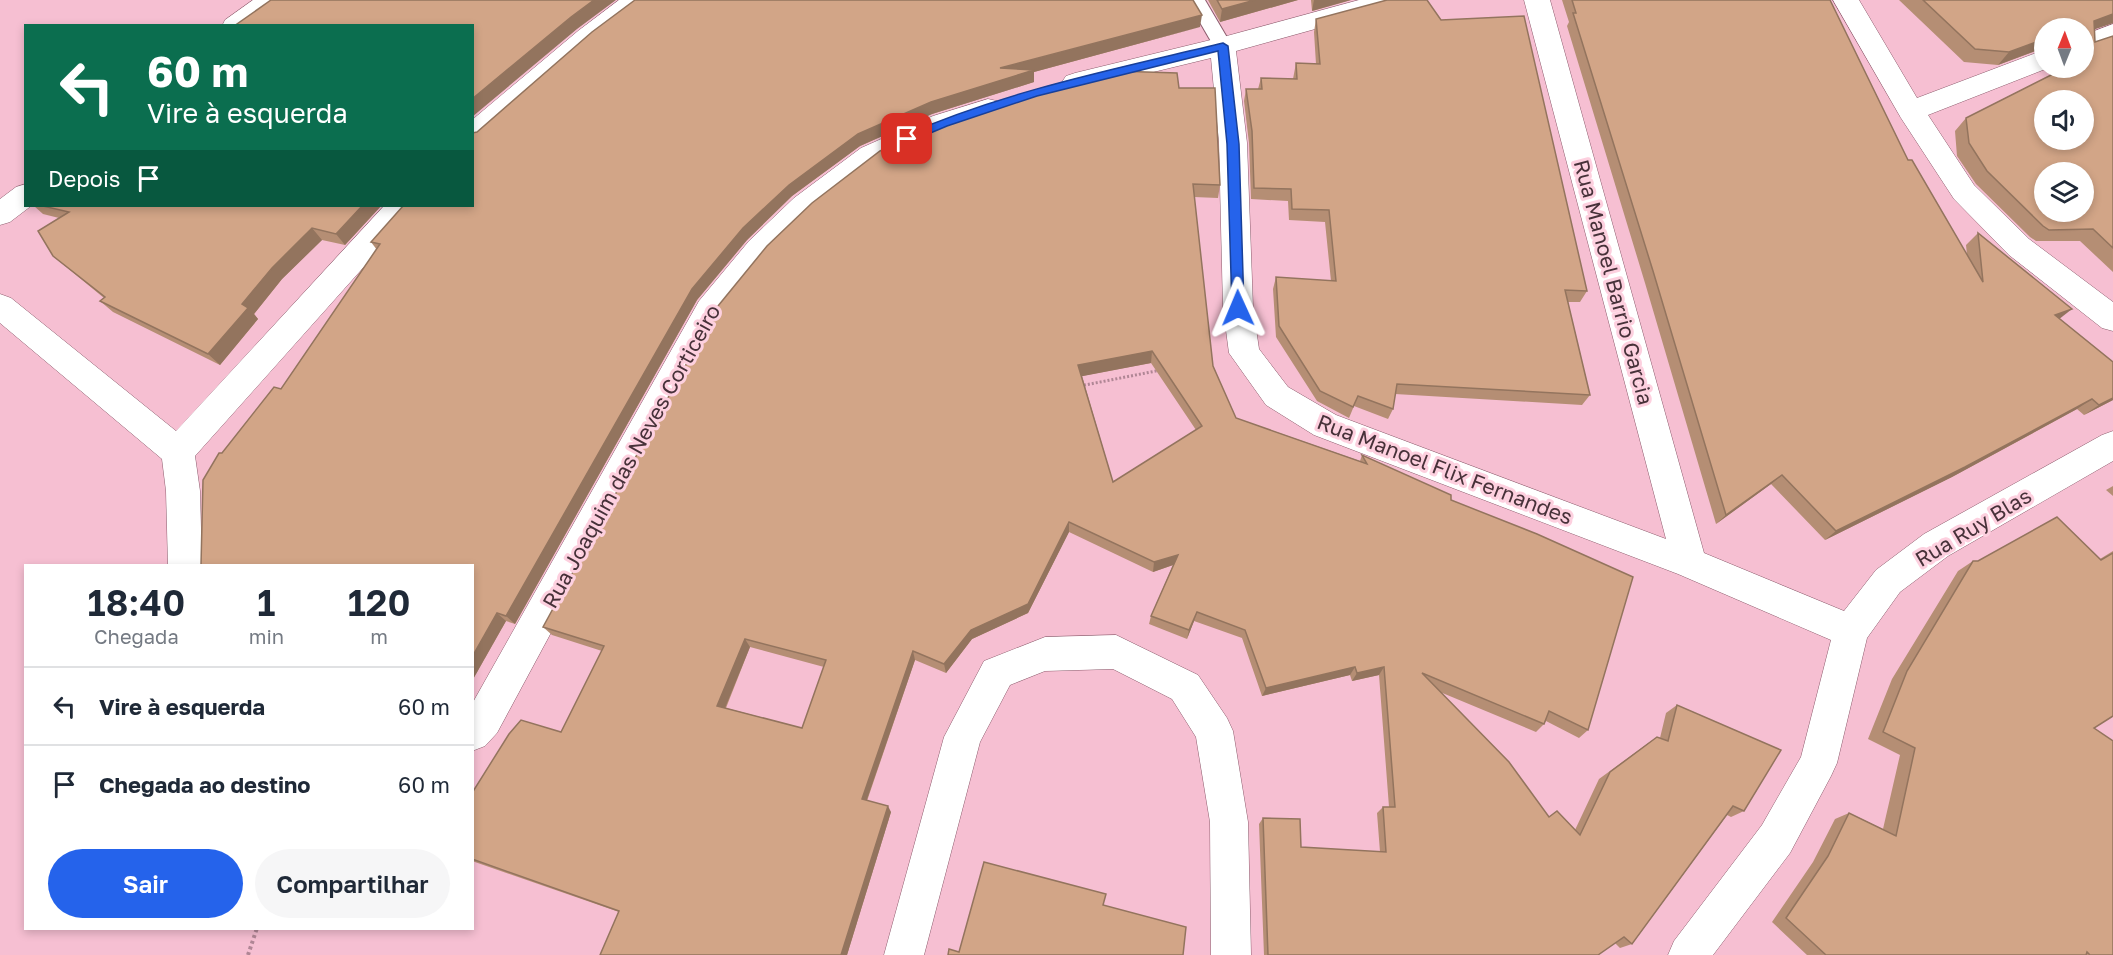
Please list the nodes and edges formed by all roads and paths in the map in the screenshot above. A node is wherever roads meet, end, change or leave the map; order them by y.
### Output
1 (270, 0) edge
2 (635, 0) edge
3 (1196, 0) edge
4 (1389, 0) edge
5 (1537, 0) edge
6 (1845, 0) edge
7 (237, 24) edge
8 (2113, 33) edge
9 (2094, 40) edge
10 (1223, 46) junction
11 (2034, 63) edge
12 (1046, 90) edge
13 (1015, 99) edge
14 (1911, 111) junction
15 (474, 133) edge
16 (24, 196) edge
17 (400, 207) edge
18 (0, 214) edge
19 (0, 306) edge
20 (2113, 319) edge
21 (1164, 370) edge
22 (1070, 388) edge
23 (2113, 445) edge
24 (178, 452) junction
25 (1690, 563) junction
26 (185, 564) edge
27 (1851, 631) junction
28 (474, 731) edge
29 (256, 930) edge
30 (248, 955) edge
31 (904, 955) edge
32 (1231, 955) edge
33 (1688, 955) edge

1 - 7 street
2 - 15 street
3 - 10 lane
4 - 10 street
5 - 25 street, Rua Manoel Barrio Garcia
6 - 14 street
8 - 9 street
10 - 12 street
10 - 25 street, Rua Manoel Flix Fernandes
11 - 14 street
13 - 28 street, Rua Joaquim das Neves Corticeiro
14 - 20 street
16 - 18 street
17 - 24 street
19 - 24 street
21 - 22 path
23 - 27 street, Rua Ruy Blas
24 - 26 street
25 - 27 street, Rua Manoel Flix Fernandes
27 - 33 street
29 - 30 path
31 - 32 street

